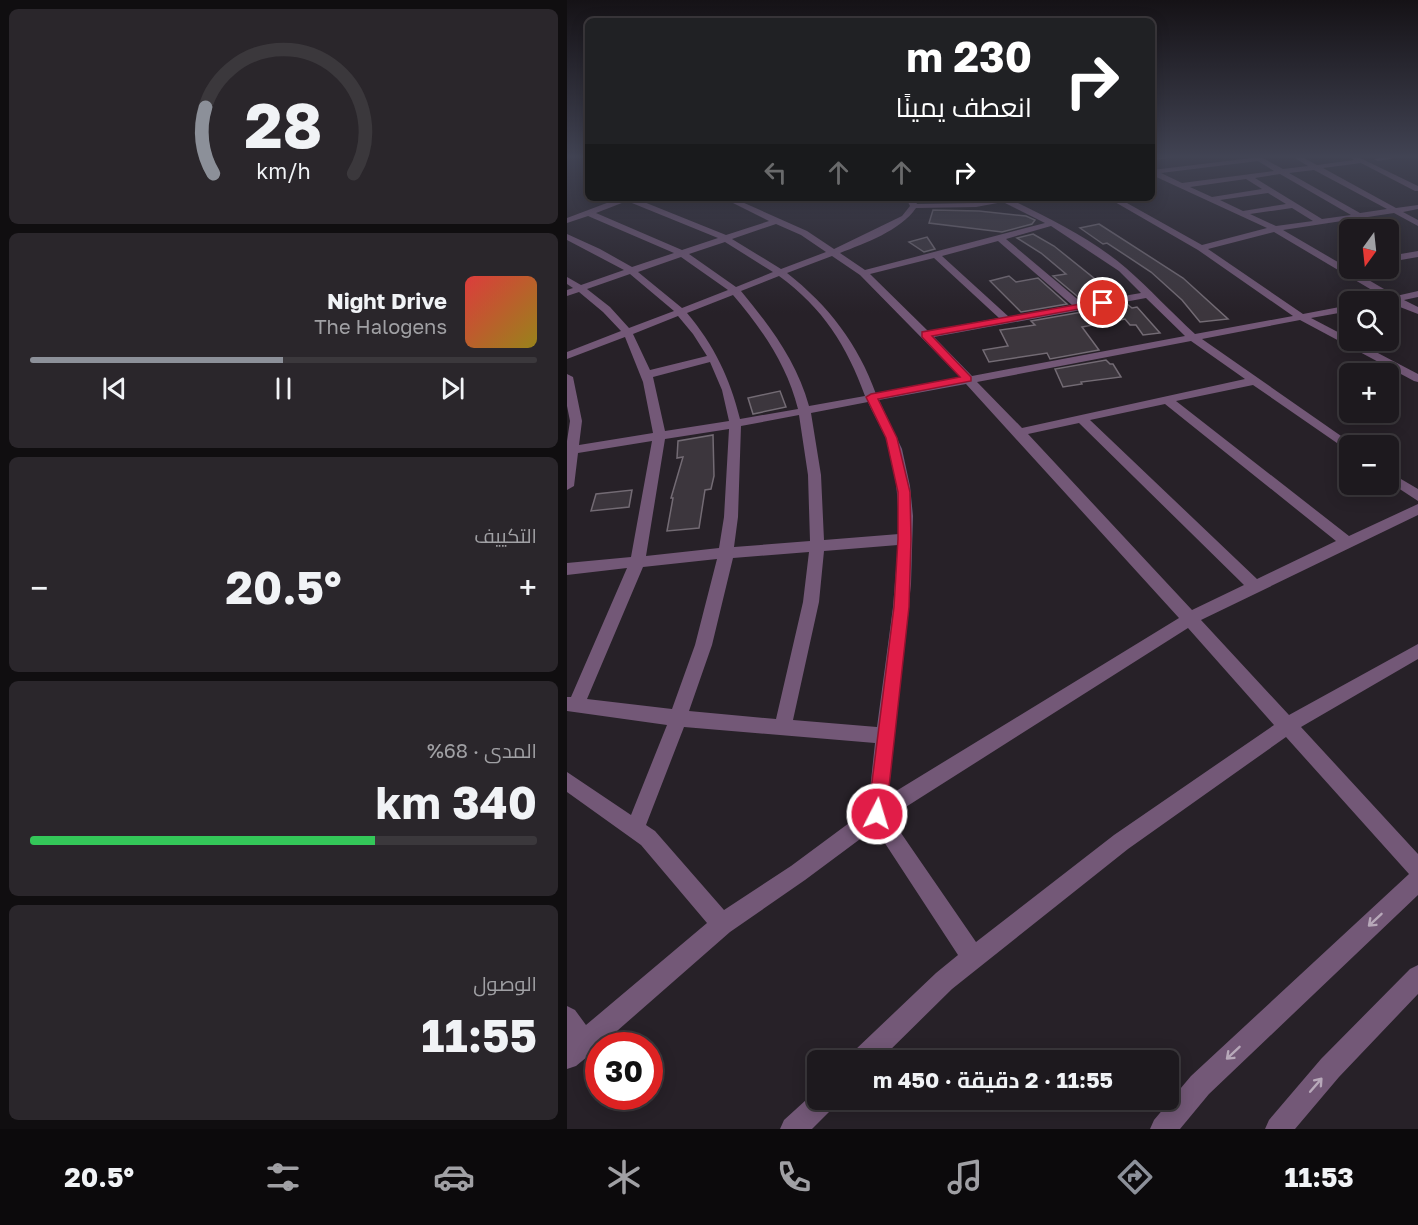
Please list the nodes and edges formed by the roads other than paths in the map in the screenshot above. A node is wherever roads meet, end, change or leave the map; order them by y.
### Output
1 (602, 208) edge
2 (651, 208) edge
3 (748, 208) edge
4 (910, 208) edge
5 (1022, 208) edge
6 (1129, 208) edge
7 (1233, 208) edge
8 (1277, 208) edge
9 (1297, 208) edge
10 (1344, 208) edge
11 (1390, 208) edge
12 (1414, 208) edge
13 (1396, 211) junction
14 (589, 213) junction
15 (1244, 213) junction
16 (1359, 216) junction
17 (567, 221) edge
18 (776, 221) junction
19 (1321, 222) junction
20 (1051, 223) junction
21 (1418, 223) edge
22 (1275, 229) junction
23 (567, 237) edge
24 (727, 238) junction
25 (1000, 238) junction
26 (1201, 248) junction
27 (833, 252) junction
28 (683, 253) junction
29 (1418, 254) edge
30 (936, 255) junction
31 (1399, 257) edge
32 (1339, 263) edge
33 (634, 270) junction
34 (779, 273) junction
35 (863, 273) junction
36 (1364, 279) edge
37 (567, 280) edge
38 (581, 289) junction
39 (735, 290) junction
40 (1382, 291) edge
41 (567, 294) edge
42 (1149, 294) junction
43 (1418, 294) edge
44 (1399, 298) edge
45 (1399, 302) edge
46 (1080, 307) junction
47 (1339, 310) edge
48 (1418, 311) edge
49 (681, 312) junction
50 (1303, 318) junction
51 (1007, 320) junction
52 (627, 332) junction
53 (926, 334) junction
54 (1191, 336) junction
55 (567, 356) edge
56 (713, 358) junction
57 (646, 375) junction
58 (567, 377) edge
59 (967, 379) junction
60 (1418, 380) edge
61 (1254, 381) junction
62 (871, 397) junction
63 (1167, 400) junction
64 (805, 410) junction
65 (1081, 418) junction
66 (735, 424) junction
67 (1019, 432) junction
68 (659, 436) junction
69 (1339, 440) edge
70 (570, 451) edge
71 (1399, 483) edge
72 (567, 486) edge
73 (1418, 496) edge
74 (1418, 509) edge
75 (905, 539) junction
76 (1347, 542) junction
77 (817, 546) junction
78 (726, 553) junction
79 (637, 563) junction
80 (567, 569) edge
81 (1255, 586) junction
82 (1189, 619) junction
83 (1418, 651) edge
84 (571, 705) edge
85 (677, 718) junction
86 (783, 726) junction
87 (1287, 726) junction
88 (884, 736) junction
89 (567, 781) edge
90 (877, 814) junction
91 (634, 829) junction
92 (1418, 869) edge
93 (1418, 880) edge
94 (722, 924) junction
95 (974, 959) junction
96 (1418, 977) edge
97 (567, 1018) edge
98 (575, 1050) edge
99 (873, 1050) edge
100 (813, 1110) edge
101 (793, 1129) edge
102 (1163, 1129) edge
103 (1278, 1129) edge

1 - 14 street
2 - 24 street
3 - 18 street
4 - 27 street
5 - 20 street
6 - 26 street
7 - 15 street
8 - 15 street
9 - 19 street
10 - 16 street
11 - 13 street
12 - 13 street
13 - 16 street
13 - 21 street
14 - 17 street
14 - 28 street
15 - 22 street
16 - 19 street
18 - 24 street
18 - 27 street
19 - 22 street
20 - 25 street
20 - 42 street
22 - 26 street
22 - 32 street
23 - 33 street
24 - 28 street
24 - 34 street
25 - 30 street
25 - 46 street
26 - 50 street
27 - 34 street
27 - 35 street
28 - 33 street
28 - 39 street
29 - 31 street
30 - 35 street
30 - 51 street
33 - 38 street
33 - 49 street
34 - 39 street
34 - 62 street
35 - 53 street
36 - 40 street
37 - 38 street
38 - 41 street
38 - 52 street
39 - 49 street
39 - 64 street
42 - 46 street
42 - 54 street
43 - 44 street
45 - 48 street
46 - 51 street
47 - 50 street
49 - 52 street
49 - 56 street
50 - 54 street
50 - 60 street
51 - 53 street
52 - 55 street
52 - 57 street
53 - 59 street
54 - 59 street
54 - 61 street
56 - 57 street
56 - 66 street
57 - 68 street
58 - 70 street
59 - 62 street
59 - 67 street
61 - 63 street
61 - 69 street
62 - 64 street
62 - 75 street
63 - 65 street
63 - 76 street
64 - 66 street
64 - 77 street
65 - 67 street
65 - 81 street
66 - 68 street
66 - 78 street
67 - 82 street
68 - 70 street
68 - 79 street
70 - 72 street
71 - 73 street
74 - 76 street
75 - 77 street
75 - 88 street
76 - 81 street
77 - 78 street
77 - 86 street
78 - 79 street
78 - 85 street
79 - 80 street
79 - 84 street
81 - 82 street
82 - 87 street
82 - 90 street
83 - 87 street
84 - 85 street
85 - 86 street
85 - 91 street
86 - 88 street
87 - 92 street
87 - 95 street
88 - 90 street
89 - 91 street
90 - 94 street
90 - 95 street
91 - 94 street
93 -> 102 street
94 - 98 street
95 - 99 street
103 -> 96 street
97 - 98 street
100 - 101 street

